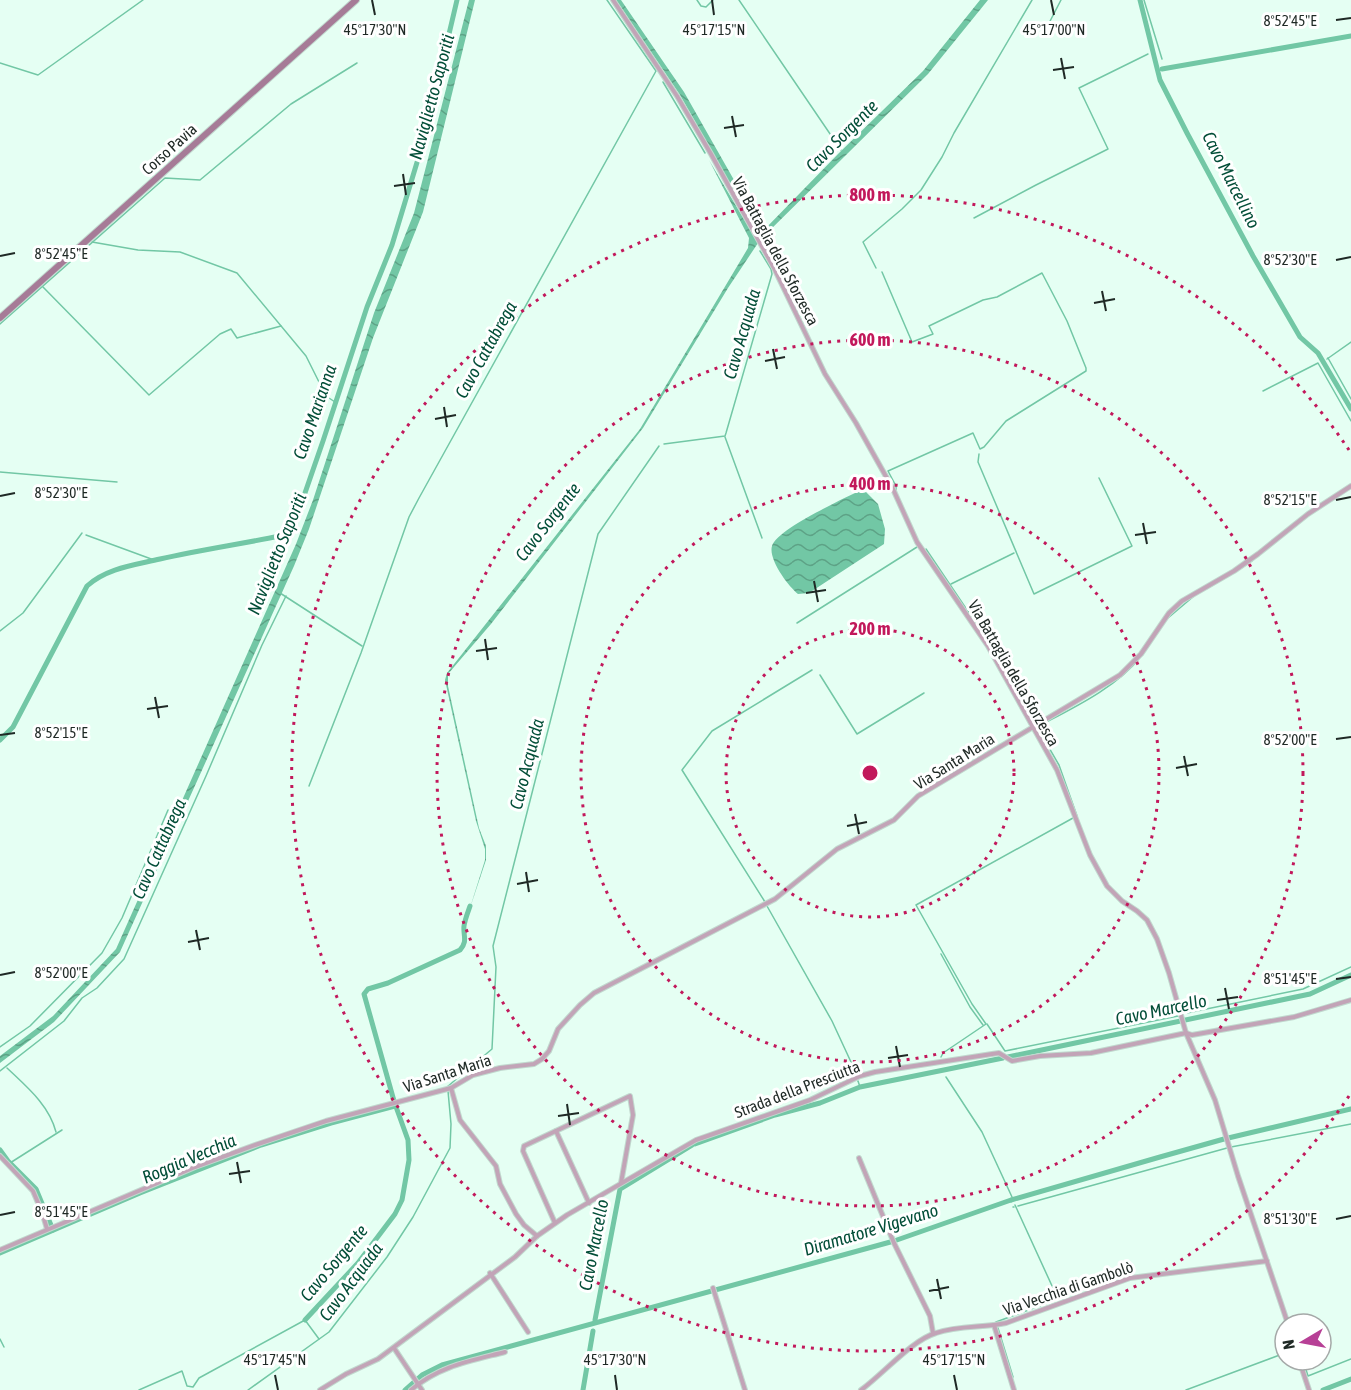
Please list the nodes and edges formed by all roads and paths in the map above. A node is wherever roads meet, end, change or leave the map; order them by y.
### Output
1 (356, 0) edge
2 (613, 0) edge
3 (0, 318) edge
4 (1351, 486) edge
5 (1033, 726) junction
6 (1351, 1000) edge
7 (1186, 1033) junction
8 (451, 1088) junction
9 (556, 1131) junction
10 (0, 1156) edge
11 (859, 1158) dead end
12 (621, 1183) junction
13 (589, 1203) junction
14 (555, 1222) junction
15 (50, 1227) junction
16 (537, 1236) junction
17 (0, 1250) edge
18 (1267, 1261) junction
19 (490, 1274) junction
20 (713, 1288) dead end
21 (1284, 1312) edge
22 (994, 1325) junction
23 (528, 1332) dead end
24 (933, 1333) junction
25 (394, 1348) junction
26 (505, 1352) dead end
27 (1303, 1372) edge
28 (416, 1381) junction
29 (320, 1390) edge
30 (411, 1390) edge
31 (422, 1390) edge
32 (745, 1390) edge
33 (861, 1390) edge
34 (1014, 1390) edge
35 (1309, 1390) edge

1 - 3 main road, Corso Pavia
2 - 5 street, Via Battaglia della Sforzesca
4 - 5 street, Via Santa Maria
5 - 7 street, Via Battaglia della Sforzesca
5 - 8 street, Via Santa Maria
6 - 7 street, Strada della Presciutta
7 - 12 street, Strada della Presciutta
7 - 18 street, Via Battaglia della Sforzesca
8 - 15 street, Via Santa Maria
8 - 16 street
9 - 12 street
9 - 13 street
9 - 14 street
10 - 15 street
11 - 24 street
12 - 13 street, Strada della Presciutta
13 - 14 street, Strada della Presciutta
14 - 16 street, Strada della Presciutta
15 - 17 street, Via Santa Maria
16 - 19 street, Strada della Presciutta
18 - 21 street, Via Battaglia della Sforzesca
18 - 22 street, Via Vecchia di Gambolò
19 - 23 street
19 - 25 street, Strada della Presciutta
20 - 32 street
22 - 24 street, Via Vecchia di Gambolò
22 - 34 street
24 - 33 street, Via Vecchia di Gambolò
25 - 28 street
25 - 29 street, Strada della Presciutta
26 - 28 street
27 - 35 street
28 - 30 street
28 - 31 street

